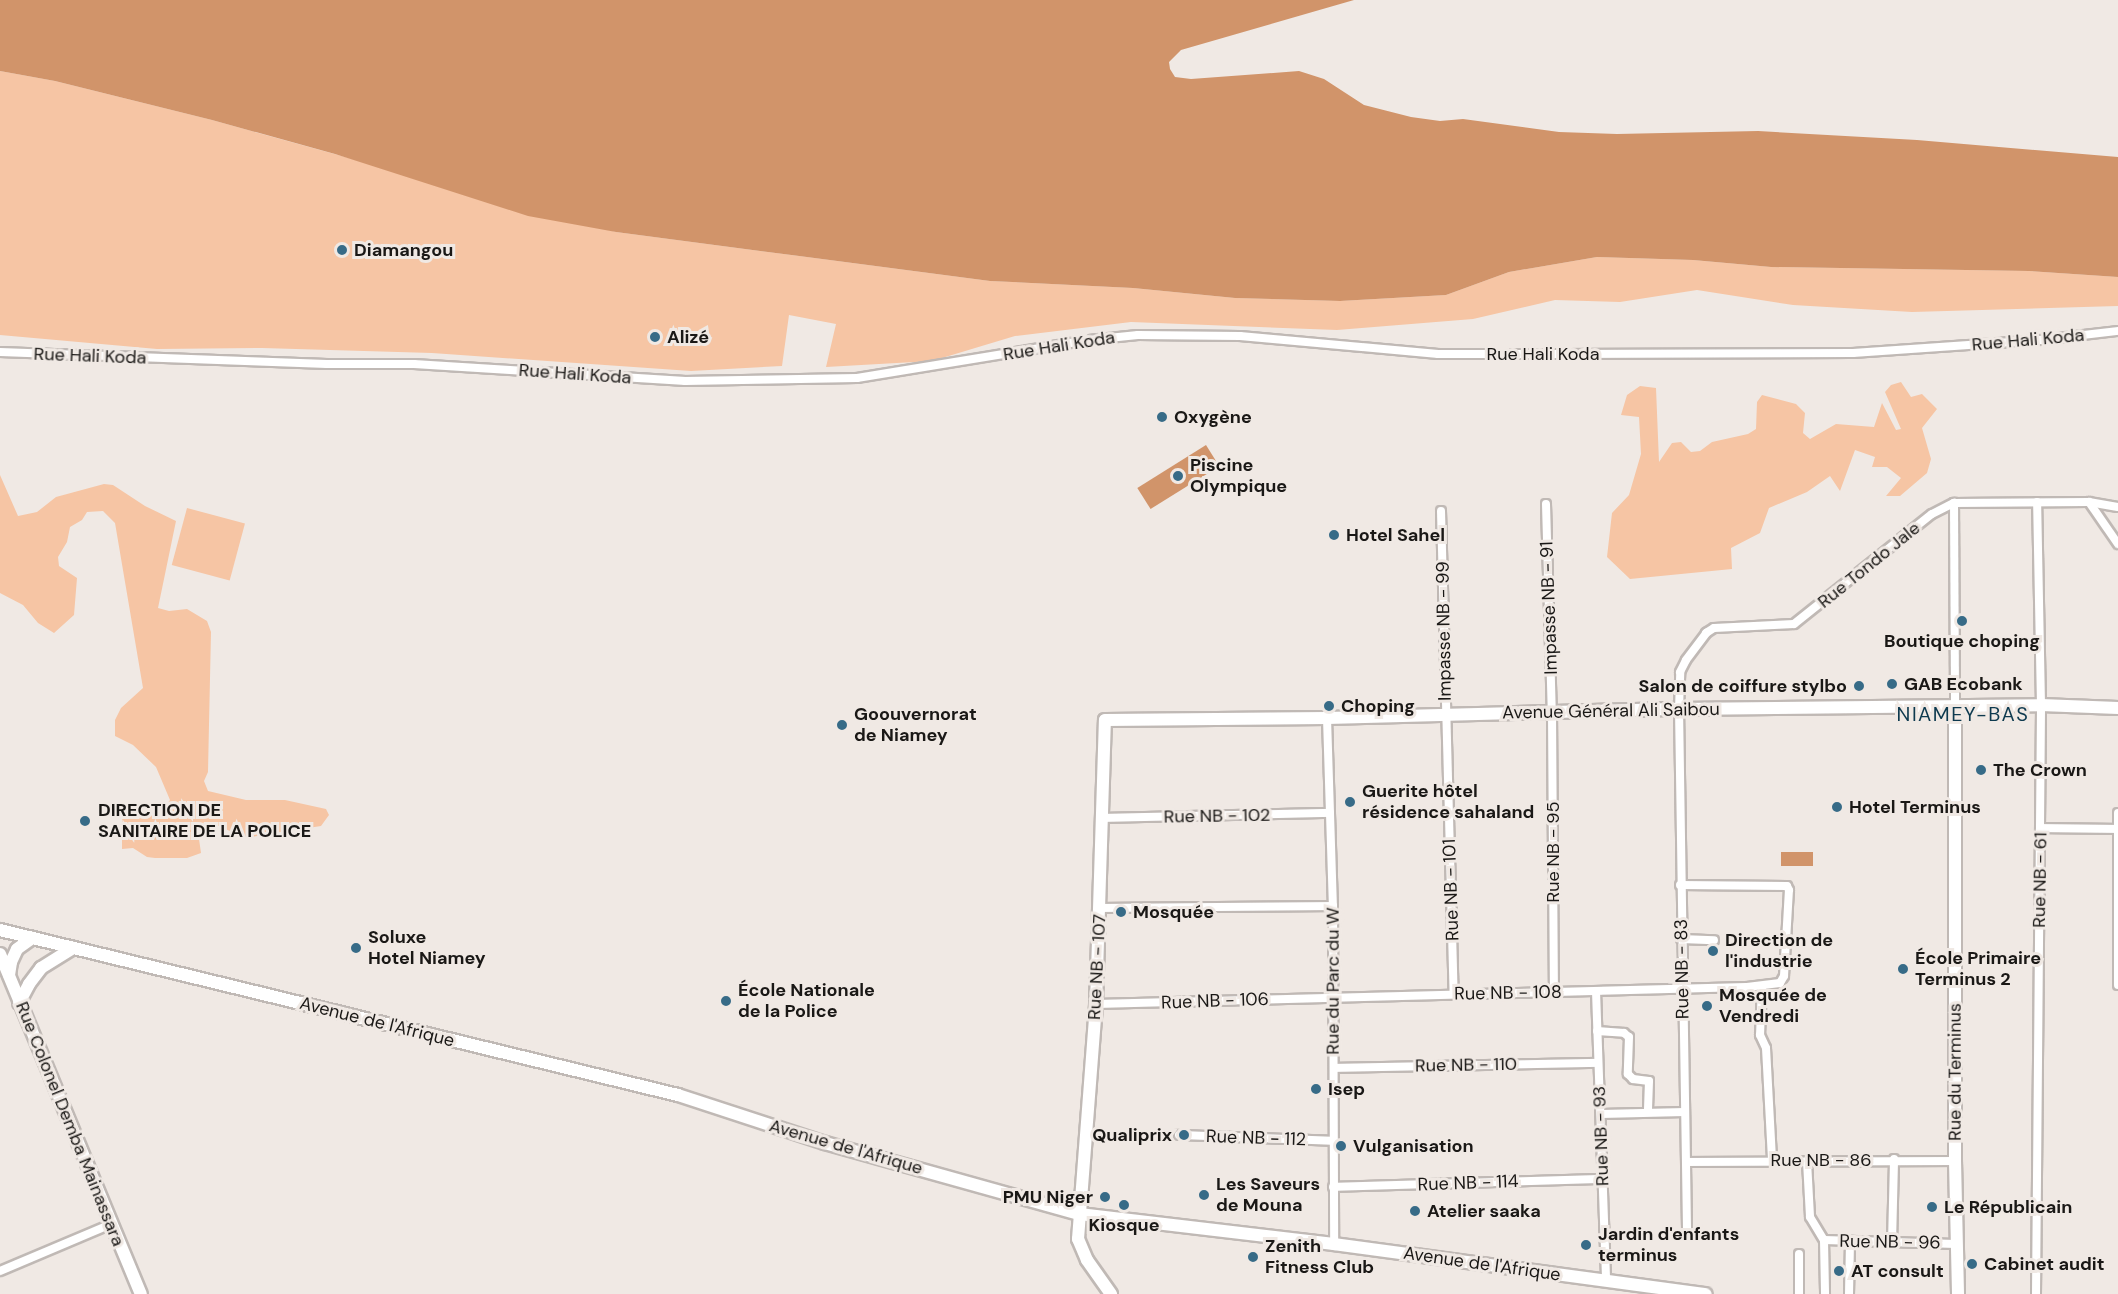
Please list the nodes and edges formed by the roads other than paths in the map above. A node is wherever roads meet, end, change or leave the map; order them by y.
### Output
1 (2118, 331) edge
2 (0, 352) edge
3 (2037, 502) junction
4 (2089, 502) junction
5 (1954, 503) junction
6 (1546, 504) dead end
7 (2118, 507) edge
8 (1441, 511) dead end
9 (2118, 544) edge
10 (2041, 705) junction
11 (1955, 706) junction
12 (2118, 708) edge
13 (1679, 710) junction
14 (1552, 713) junction
15 (1446, 715) junction
16 (1327, 718) junction
17 (1105, 720) joint
18 (1330, 813) junction
19 (2118, 813) edge
20 (1104, 818) junction
21 (2040, 828) junction
22 (2118, 829) edge
23 (1680, 885) junction
24 (1333, 906) junction
25 (1101, 908) junction
26 (0, 930) edge
27 (33, 938) junction
28 (1681, 939) junction
29 (1714, 940) dead end
30 (73, 948) junction
31 (0, 954) edge
32 (9, 977) junction
33 (2118, 985) edge
34 (1762, 986) junction
35 (1682, 988) junction
36 (1596, 991) junction
37 (1554, 992) junction
38 (1454, 994) junction
39 (1334, 997) junction
40 (20, 1004) junction
41 (1096, 1004) junction
42 (1597, 1032) junction
43 (1598, 1063) junction
44 (1334, 1068) junction
45 (1648, 1112) junction
46 (1685, 1112) junction
47 (1600, 1114) junction
48 (1179, 1135) dead end
49 (1334, 1141) junction
50 (1894, 1159) junction
51 (1772, 1160) junction
52 (1808, 1161) junction
53 (1955, 1161) junction
54 (1686, 1162) junction
55 (1603, 1179) junction
56 (1333, 1187) junction
57 (1079, 1214) junction
58 (111, 1224) junction
59 (1688, 1229) dead end
60 (1824, 1240) junction
61 (1850, 1242) junction
62 (1892, 1243) junction
63 (1334, 1244) junction
64 (1956, 1244) junction
65 (1799, 1254) dead end
66 (0, 1271) edge
67 (1606, 1281) junction
68 (141, 1294) edge
69 (1111, 1294) edge
70 (1706, 1294) edge
71 (1799, 1294) edge
72 (1825, 1294) edge
73 (1849, 1294) edge
74 (1958, 1294) edge
75 (2036, 1294) edge

1 - 2 street, Rue Hali Koda
3 - 4 street, Rue Tondo Jale
3 - 5 street, Rue Tondo Jale
3 - 10 street, Rue NB - 61
4 - 7 street, Rue Tondo Jale
4 - 9 street
5 - 11 street
5 - 13 street, Rue Tondo Jale
6 - 14 street, Impasse NB - 91
8 - 15 street, Impasse NB - 99
10 - 11 street, Avenue Général Ali Saibou
10 - 12 street, Avenue Général Ali Saibou
10 - 21 street, Rue NB - 61
11 - 13 street, Avenue Général Ali Saibou
11 - 53 street, Rue du Terminus
13 - 14 street, Avenue Général Ali Saibou
13 - 23 street, Rue NB - 83
14 - 15 street, Avenue Général Ali Saibou
14 - 37 street, Rue NB - 95
15 - 16 street, Avenue Général Ali Saibou
15 - 38 street, Rue NB - 101
16 - 17 street, Avenue Général Ali Saibou
16 - 18 street, Rue du Parc du W
17 - 20 street, Rue NB - 107
18 - 20 street, Rue NB - 102
18 - 24 street, Rue du Parc du W
19 - 22 street
20 - 25 street, Rue NB - 107
21 - 22 street
21 - 75 street, Rue NB - 61
22 - 33 street
23 - 28 street, Rue NB - 83
23 - 34 street, Rue NB - 108
24 - 25 street
24 - 39 street, Rue du Parc du W
25 - 41 street, Rue NB - 107
26 - 27 street, Avenue de l'Afrique
27 - 30 street, Avenue de l'Afrique
27 - 32 street
28 - 29 street
28 - 35 street, Rue NB - 83
30 - 40 street
30 - 57 street, Avenue de l'Afrique
31 - 32 street, Rue Colonel Demba Mainassara
32 - 40 street, Rue Colonel Demba Mainassara
34 - 35 street, Rue NB - 108
34 - 51 street
35 - 36 street, Rue NB - 108
35 - 46 street, Rue NB - 83
36 - 37 street, Rue NB - 108
36 - 42 street, Rue NB - 93
37 - 38 street, Rue NB - 108
38 - 39 street, Rue NB - 108
39 - 41 street, Rue NB - 106
39 - 44 street, Rue du Parc du W
40 - 58 street, Rue Colonel Demba Mainassara
41 - 57 street, Rue NB - 107
42 - 43 street, Rue NB - 93
42 - 45 street
43 - 44 street, Rue NB - 110
43 - 47 street, Rue NB - 93
44 - 49 street, Rue du Parc du W
45 - 46 street
45 - 47 street
46 - 54 street, Rue NB - 83
47 - 55 street, Rue NB - 93
48 - 49 street, Rue NB - 112
49 - 56 street, Rue du Parc du W
50 - 52 street, Rue NB - 86
50 - 53 street, Rue NB - 86
50 - 62 street
51 - 52 street, Rue NB - 86
51 - 54 street, Rue NB - 86
52 - 60 street
53 - 64 street, Rue du Terminus
54 - 59 street, Rue NB - 83
55 - 56 street, Rue NB - 114
55 - 67 street, Rue NB - 93
56 - 63 street, Rue du Parc du W
57 - 63 street, Avenue de l'Afrique
57 - 69 street, Rue NB - 107
58 - 66 street
58 - 68 street, Rue Colonel Demba Mainassara
60 - 61 street, Rue NB - 96
60 - 72 street
61 - 62 street, Rue NB - 96
61 - 73 street
62 - 64 street, Rue NB - 96
63 - 67 street, Avenue de l'Afrique
64 - 74 street, Rue du Terminus
65 - 71 street
67 - 70 street, Avenue de l'Afrique

